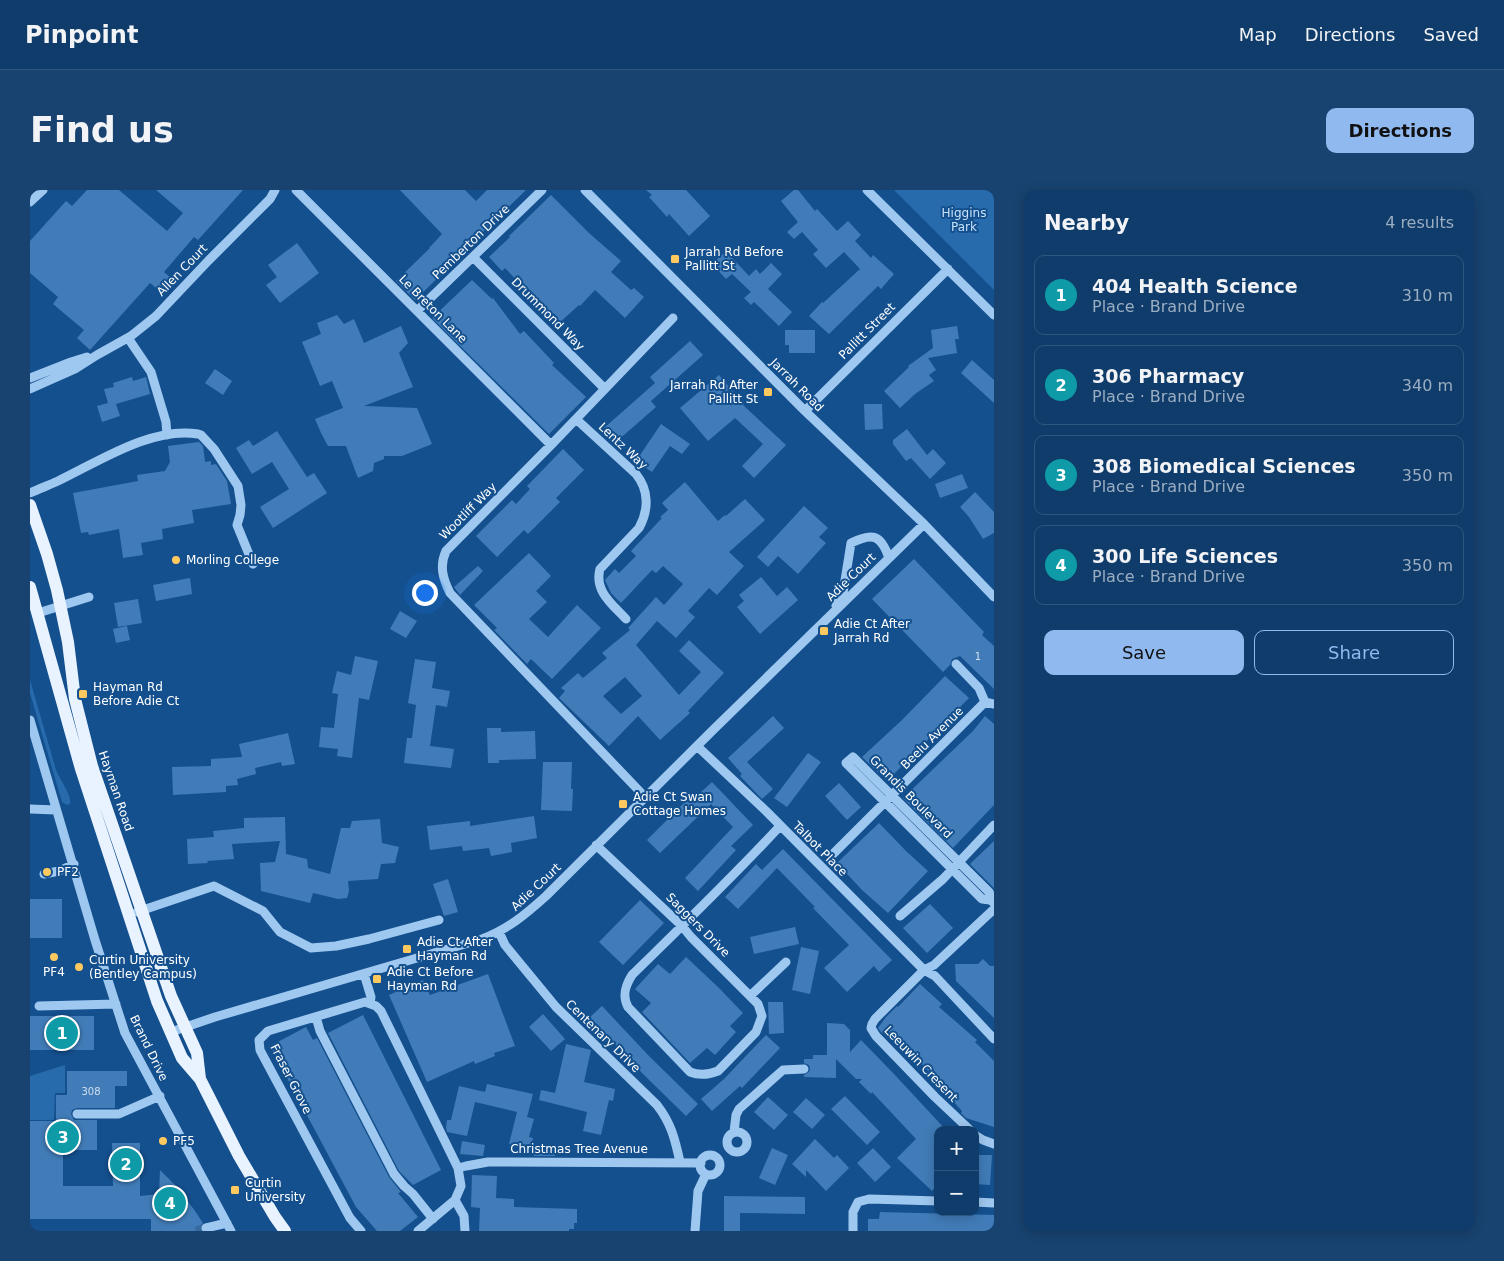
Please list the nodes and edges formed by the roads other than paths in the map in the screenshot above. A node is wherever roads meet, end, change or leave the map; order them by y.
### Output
1 (43, 190) edge
2 (276, 190) edge
3 (296, 190) edge
4 (542, 190) edge
5 (585, 190) edge
6 (867, 190) edge
7 (30, 202) edge
8 (473, 257) junction
9 (948, 269) junction
10 (417, 311) junction
11 (994, 316) edge
12 (673, 318) dead end
13 (128, 338) junction
14 (97, 355) junction
15 (30, 378) edge
16 (30, 389) edge
17 (605, 389) junction
18 (805, 411) junction
19 (576, 419) junction
20 (167, 435) junction
21 (551, 445) junction
22 (30, 493) edge
23 (30, 505) edge
24 (924, 524) junction
25 (889, 558) junction
26 (252, 564) dead end
27 (30, 587) edge
28 (994, 596) edge
29 (89, 597) dead end
30 (61, 606) junction
31 (38, 613) junction
32 (831, 615) junction
33 (626, 619) dead end
34 (956, 664) dead end
35 (989, 703) edge
36 (30, 720) edge
37 (697, 746) junction
38 (645, 797) junction
39 (889, 798) junction
40 (30, 809) edge
41 (56, 810) junction
42 (994, 825) edge
43 (780, 826) junction
44 (596, 845) junction
45 (832, 855) dead end
46 (959, 862) junction
47 (74, 864) junction
48 (952, 870) junction
49 (44, 874) dead end
50 (993, 904) edge
51 (142, 910) junction
52 (129, 915) junction
53 (900, 916) dead end
54 (439, 920) dead end
55 (682, 926) junction
56 (499, 932) junction
57 (786, 962) dead end
58 (924, 970) junction
59 (364, 974) junction
60 (750, 996) junction
61 (370, 1003) junction
62 (116, 1004) junction
63 (40, 1006) dead end
64 (316, 1016) junction
65 (184, 1026) junction
66 (171, 1032) junction
67 (994, 1039) edge
68 (804, 1068) dead end
69 (200, 1079) junction
70 (160, 1096) junction
71 (76, 1114) dead end
72 (966, 1126) edge
73 (734, 1132) junction
74 (979, 1137) edge
75 (994, 1144) edge
76 (730, 1150) junction
77 (718, 1159) junction
78 (680, 1162) junction
79 (701, 1163) junction
80 (458, 1168) junction
81 (706, 1174) junction
82 (455, 1200) junction
83 (934, 1201) edge
84 (979, 1202) edge
85 (994, 1203) edge
86 (433, 1218) junction
87 (229, 1227) edge
88 (206, 1228) dead end
89 (285, 1231) edge
90 (361, 1231) edge
91 (418, 1231) edge
92 (465, 1231) edge
93 (695, 1231) edge
94 (853, 1231) edge

1 - 7 street
2 - 13 street, Allen Court
3 - 10 street, Le Breton Lane
4 - 8 street, Pemberton Drive
5 - 18 street, Jarrah Road
6 - 9 street
8 - 10 street, Pemberton Drive
8 - 17 street, Drummond Way
9 - 11 street
9 - 18 street, Pallitt Street
10 - 21 street, Le Breton Lane
12 - 17 street, Wootliff Way
13 - 14 street, Allen Court
13 - 20 street
14 - 15 street, Allen Court
14 - 16 street, Allen Court
17 - 19 street, Wootliff Way
18 - 24 street, Jarrah Road
19 - 21 street, Wootliff Way
19 - 33 street, Lentz Way
20 - 22 street
20 - 26 street
21 - 38 street, Wootliff Way
23 - 30 main road, Hayman Road
24 - 25 street, Adie Court
24 - 28 street, Jarrah Road
25 - 32 street, Adie Court
25 - 32 street, Adie Court
27 - 31 main road, Hayman Road
29 - 30 street
30 - 31 street
30 - 51 main road, Hayman Road
31 - 52 main road, Hayman Road
32 - 37 street, Adie Court
34 - 35 street
35 - 39 street, Beelu Avenue
36 - 41 street, Brand Drive
37 - 38 street, Adie Court
37 - 43 street, Talbot Place
38 - 44 street, Adie Court
39 - 39 street, Grandis Boulevard
39 - 45 street, Beelu Avenue
39 - 46 street, Grandis Boulevard
39 - 48 street, Grandis Boulevard
40 - 41 street
41 - 47 street, Brand Drive
42 - 46 street
43 - 55 street
43 - 58 street, Talbot Place
44 - 55 street, Saggers Drive
44 - 56 street, Adie Court
46 - 48 street
46 - 50 street, Grandis Boulevard
47 - 49 street
47 - 62 street, Brand Drive
48 - 50 street, Grandis Boulevard
48 - 53 street
50 - 58 street
51 - 52 street
51 - 54 street
51 - 65 main road, Hayman Road
52 - 66 main road, Hayman Road
55 - 60 street, Saggers Drive
55 - 60 street, Saggers Drive
56 - 59 street, Adie Court
56 - 78 street, Centenary Drive
57 - 60 street
58 - 67 street, Talbot Place
58 - 72 street, Leeuwin Cresent
59 - 61 street
59 - 65 street, Adie Court
61 - 64 street, Fraser Grove
61 - 80 street
62 - 63 street
62 - 70 street, Brand Drive
64 - 86 street
64 - 90 street, Fraser Grove
65 - 66 street, Adie Court
65 - 69 main road, Hayman Road
66 - 69 main road, Hayman Road
68 - 73 street
69 - 89 main road, Hayman Road
70 - 71 street
70 - 87 street, Brand Drive
73 - 76 street
73 - 76 street
74 - 75 street
76 - 77 street
77 - 79 street
77 - 81 street
78 - 79 street, Christmas Tree Avenue
78 - 80 street, Christmas Tree Avenue
79 - 81 street
80 - 82 street
81 - 93 street
82 - 86 street
82 - 92 street
83 - 94 street
84 - 85 street
86 - 91 street
87 - 88 street

